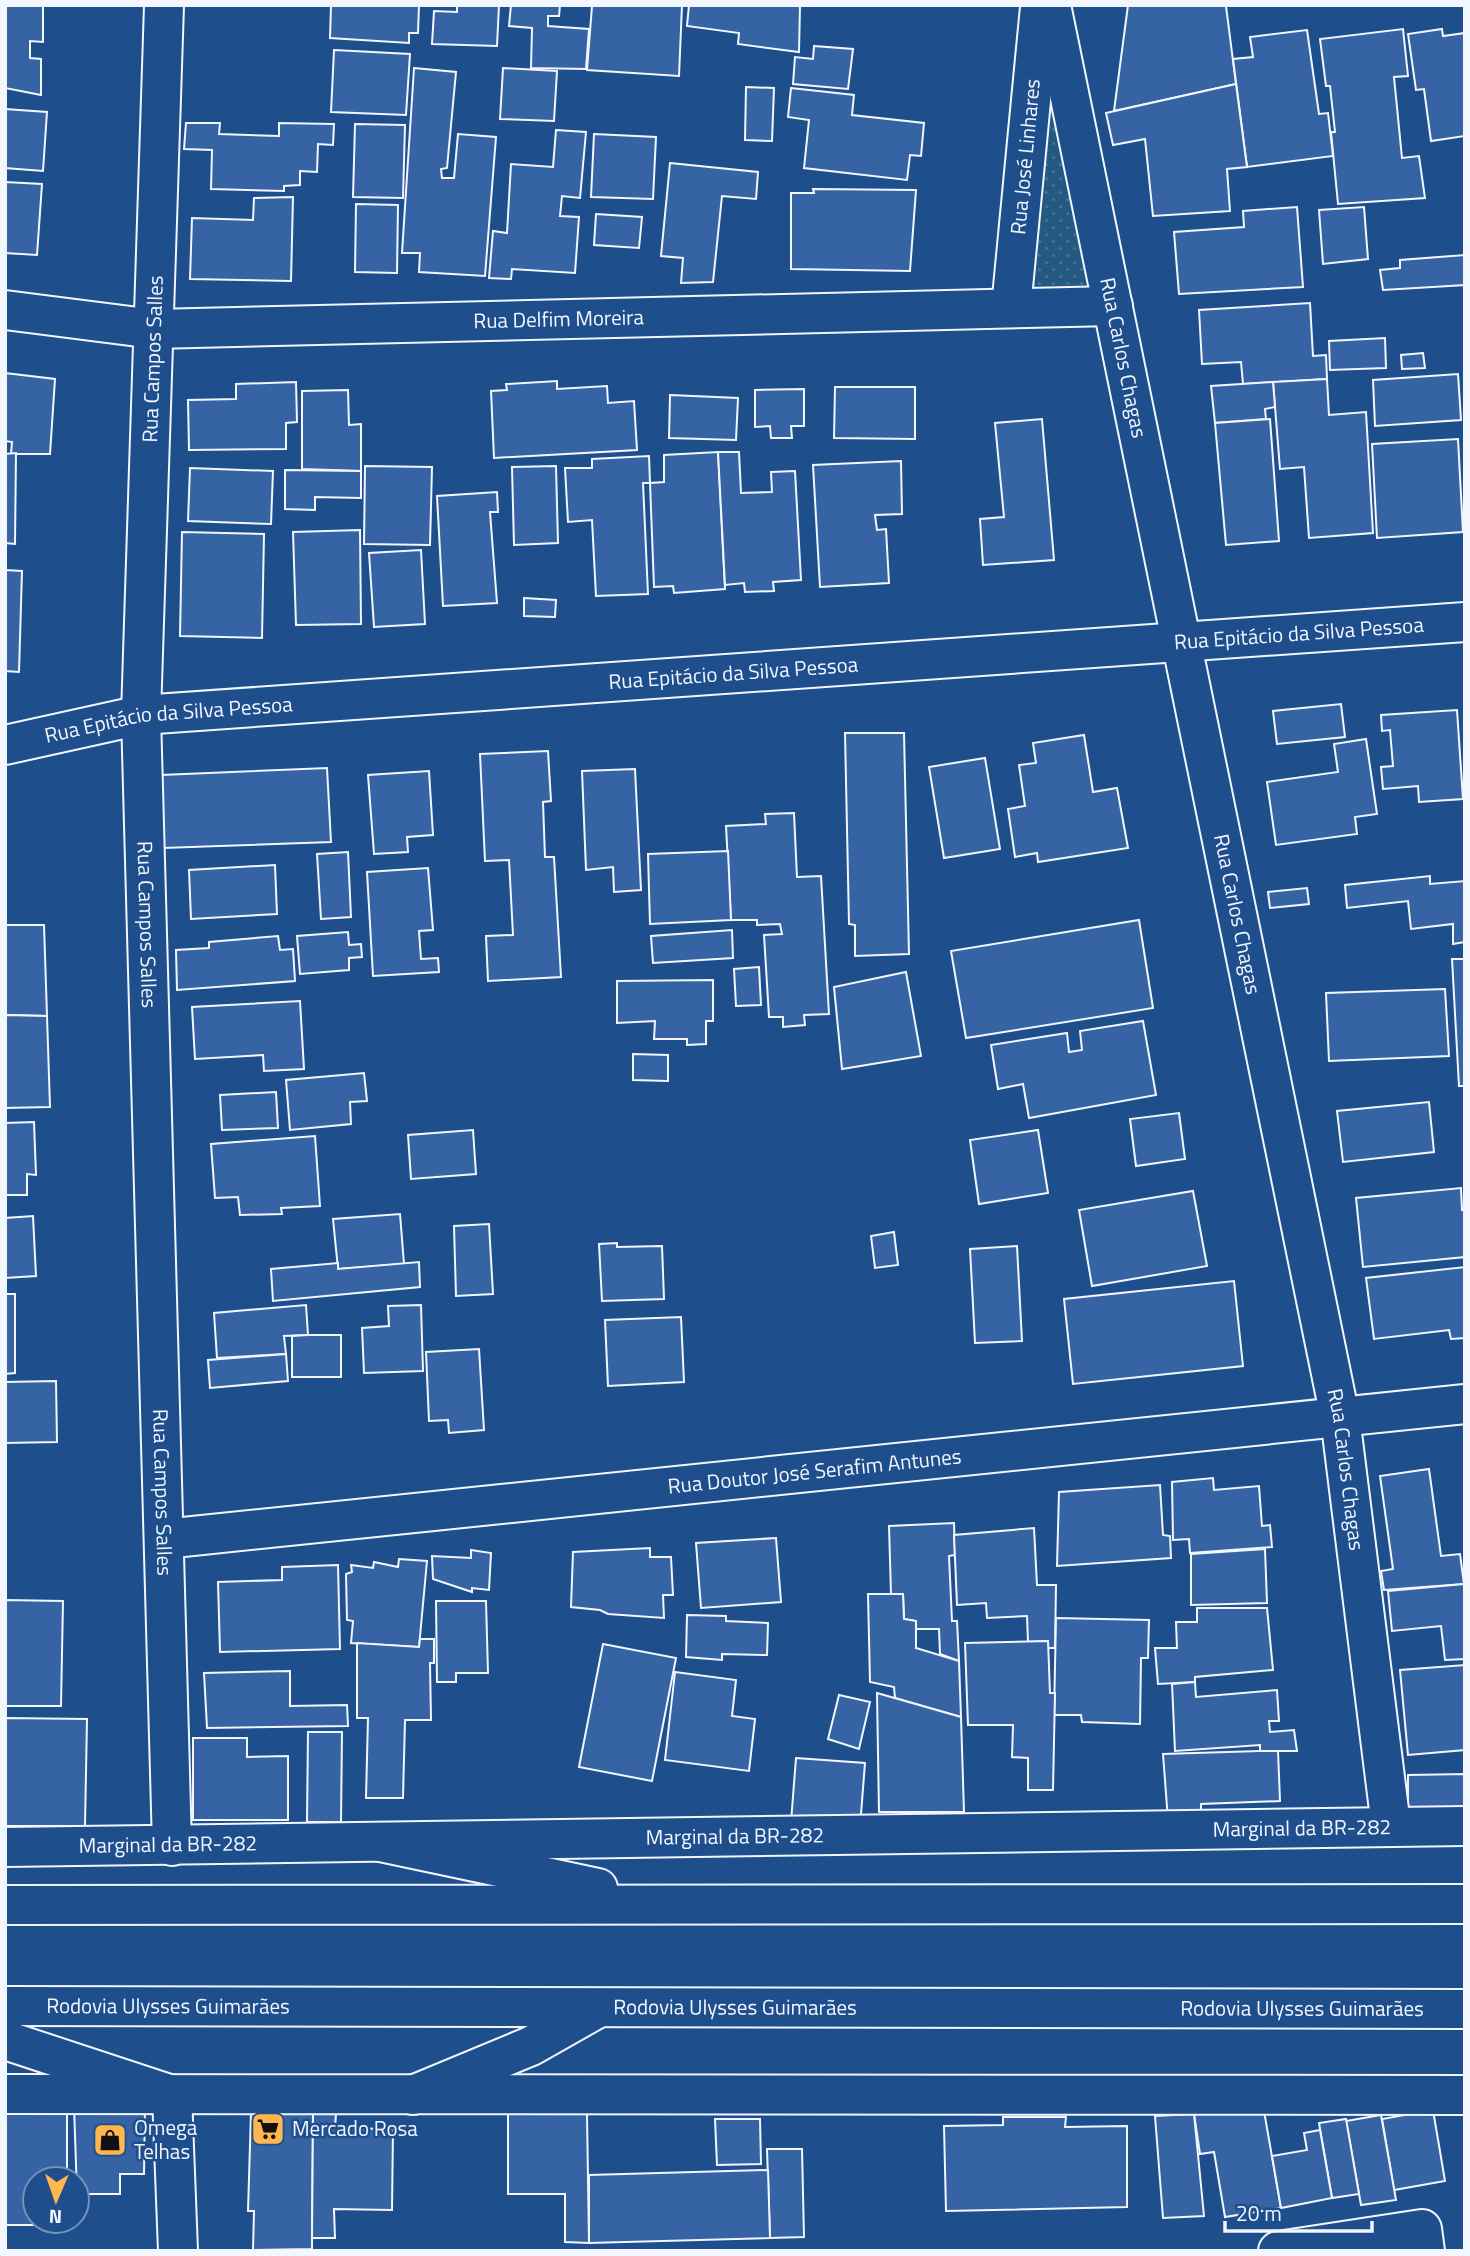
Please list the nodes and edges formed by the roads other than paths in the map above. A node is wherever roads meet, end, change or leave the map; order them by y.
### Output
1 (164, 5) edge
2 (1041, 5) edge
3 (1051, 5) edge
4 (1113, 306) junction
5 (1010, 308) junction
6 (5, 310) edge
7 (154, 329) junction
8 (1465, 622) edge
9 (1182, 642) junction
10 (141, 715) junction
11 (5, 745) edge
12 (1465, 1404) edge
13 (1340, 1417) junction
14 (164, 1539) junction
15 (1391, 1826) junction
16 (1465, 1826) edge
17 (380, 1842) junction
18 (172, 1846) junction
19 (5, 1847) edge
20 (1465, 1903) edge
21 (675, 1904) junction
22 (5, 1905) edge
23 (5, 2006) edge
24 (599, 2008) junction
25 (1465, 2009) edge
26 (5, 2040) edge
27 (5, 2094) edge
28 (172, 2095) junction
29 (413, 2095) junction
30 (1465, 2095) edge
31 (1423, 2240) edge
32 (178, 2251) edge
33 (1279, 2251) edge

1 - 7 main road, Rua Campos Salles
2 - 5 main road, Rua José Linhares
3 - 4 main road, Rua Carlos Chagas
4 - 5 main road, Rua Delfim Moreira
4 - 9 main road, Rua Carlos Chagas
5 - 7 main road, Rua Delfim Moreira
6 - 7 main road, Rua Delfim Moreira
7 - 10 main road, Rua Campos Salles
8 - 9 main road, Rua Epitácio da Silva Pessoa
9 - 10 main road, Rua Epitácio da Silva Pessoa
9 - 13 main road, Rua Carlos Chagas
10 - 11 main road, Rua Epitácio da Silva Pessoa
10 - 14 main road, Rua Campos Salles
12 - 13 main road, Rua Doutor José Serafim Antunes
13 - 14 main road, Rua Doutor José Serafim Antunes
13 - 15 main road, Rua Carlos Chagas
14 - 18 main road, Rua Campos Salles
15 - 16 main road, Marginal da BR-282
15 - 17 main road, Marginal da BR-282
17 - 18 main road, Marginal da BR-282
17 - 21 main road
18 - 19 main road, Marginal da BR-282
20 - 21 main road
21 - 22 main road
23 - 24 main road, Rodovia Ulysses Guimarães
24 - 25 main road, Rodovia Ulysses Guimarães
24 - 29 main road
26 - 28 main road
27 - 28 main road
28 - 29 main road
28 - 32 main road
29 - 30 main road
31 - 33 main road

